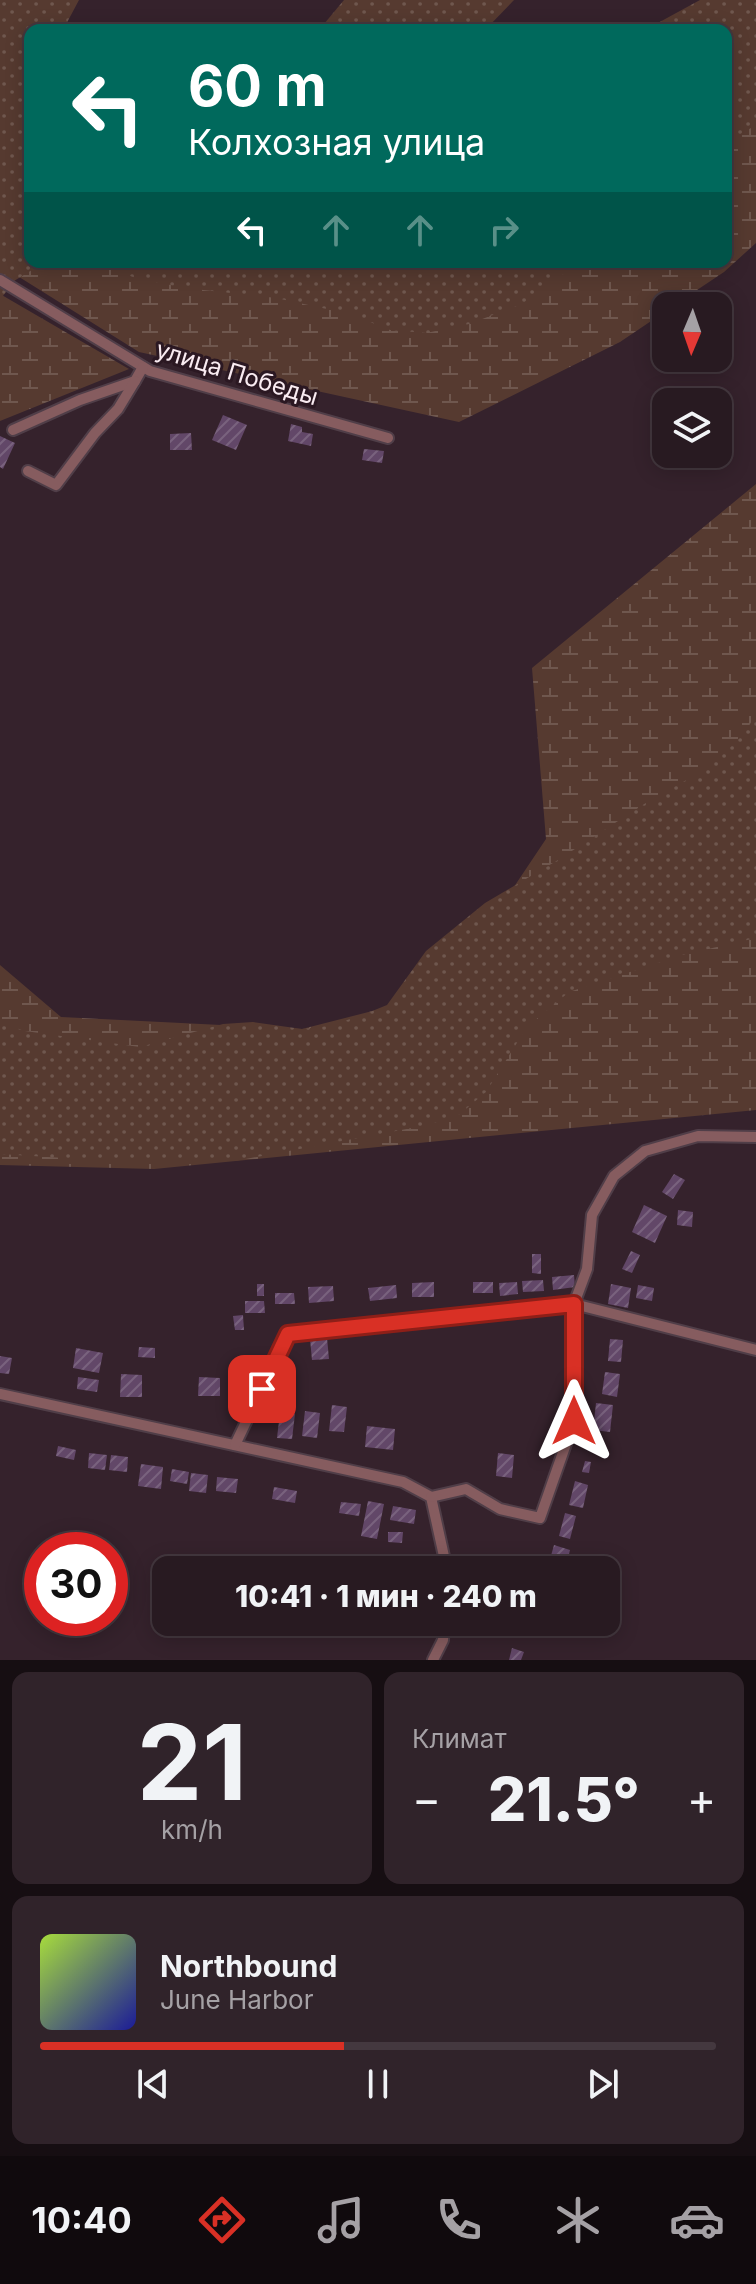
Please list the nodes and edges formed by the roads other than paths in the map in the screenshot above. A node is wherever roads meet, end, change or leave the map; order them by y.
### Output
1 (0, 280) edge
2 (143, 367) junction
3 (135, 381) junction
4 (13, 430) dead end
5 (388, 438) dead end
6 (28, 471) dead end
7 (756, 1137) edge
8 (574, 1304) junction
9 (756, 1350) edge
10 (0, 1394) edge
11 (235, 1445) junction
12 (431, 1497) junction
13 (444, 1556) edge
14 (443, 1636) edge
15 (433, 1660) edge

1 - 2 street, улица Победы
2 - 3 street
2 - 5 street, улица Победы
3 - 4 street
3 - 6 street
7 - 8 street
8 - 9 street
8 - 11 street
8 - 12 street
10 - 11 street
11 - 12 street
12 - 13 street
14 - 15 street

